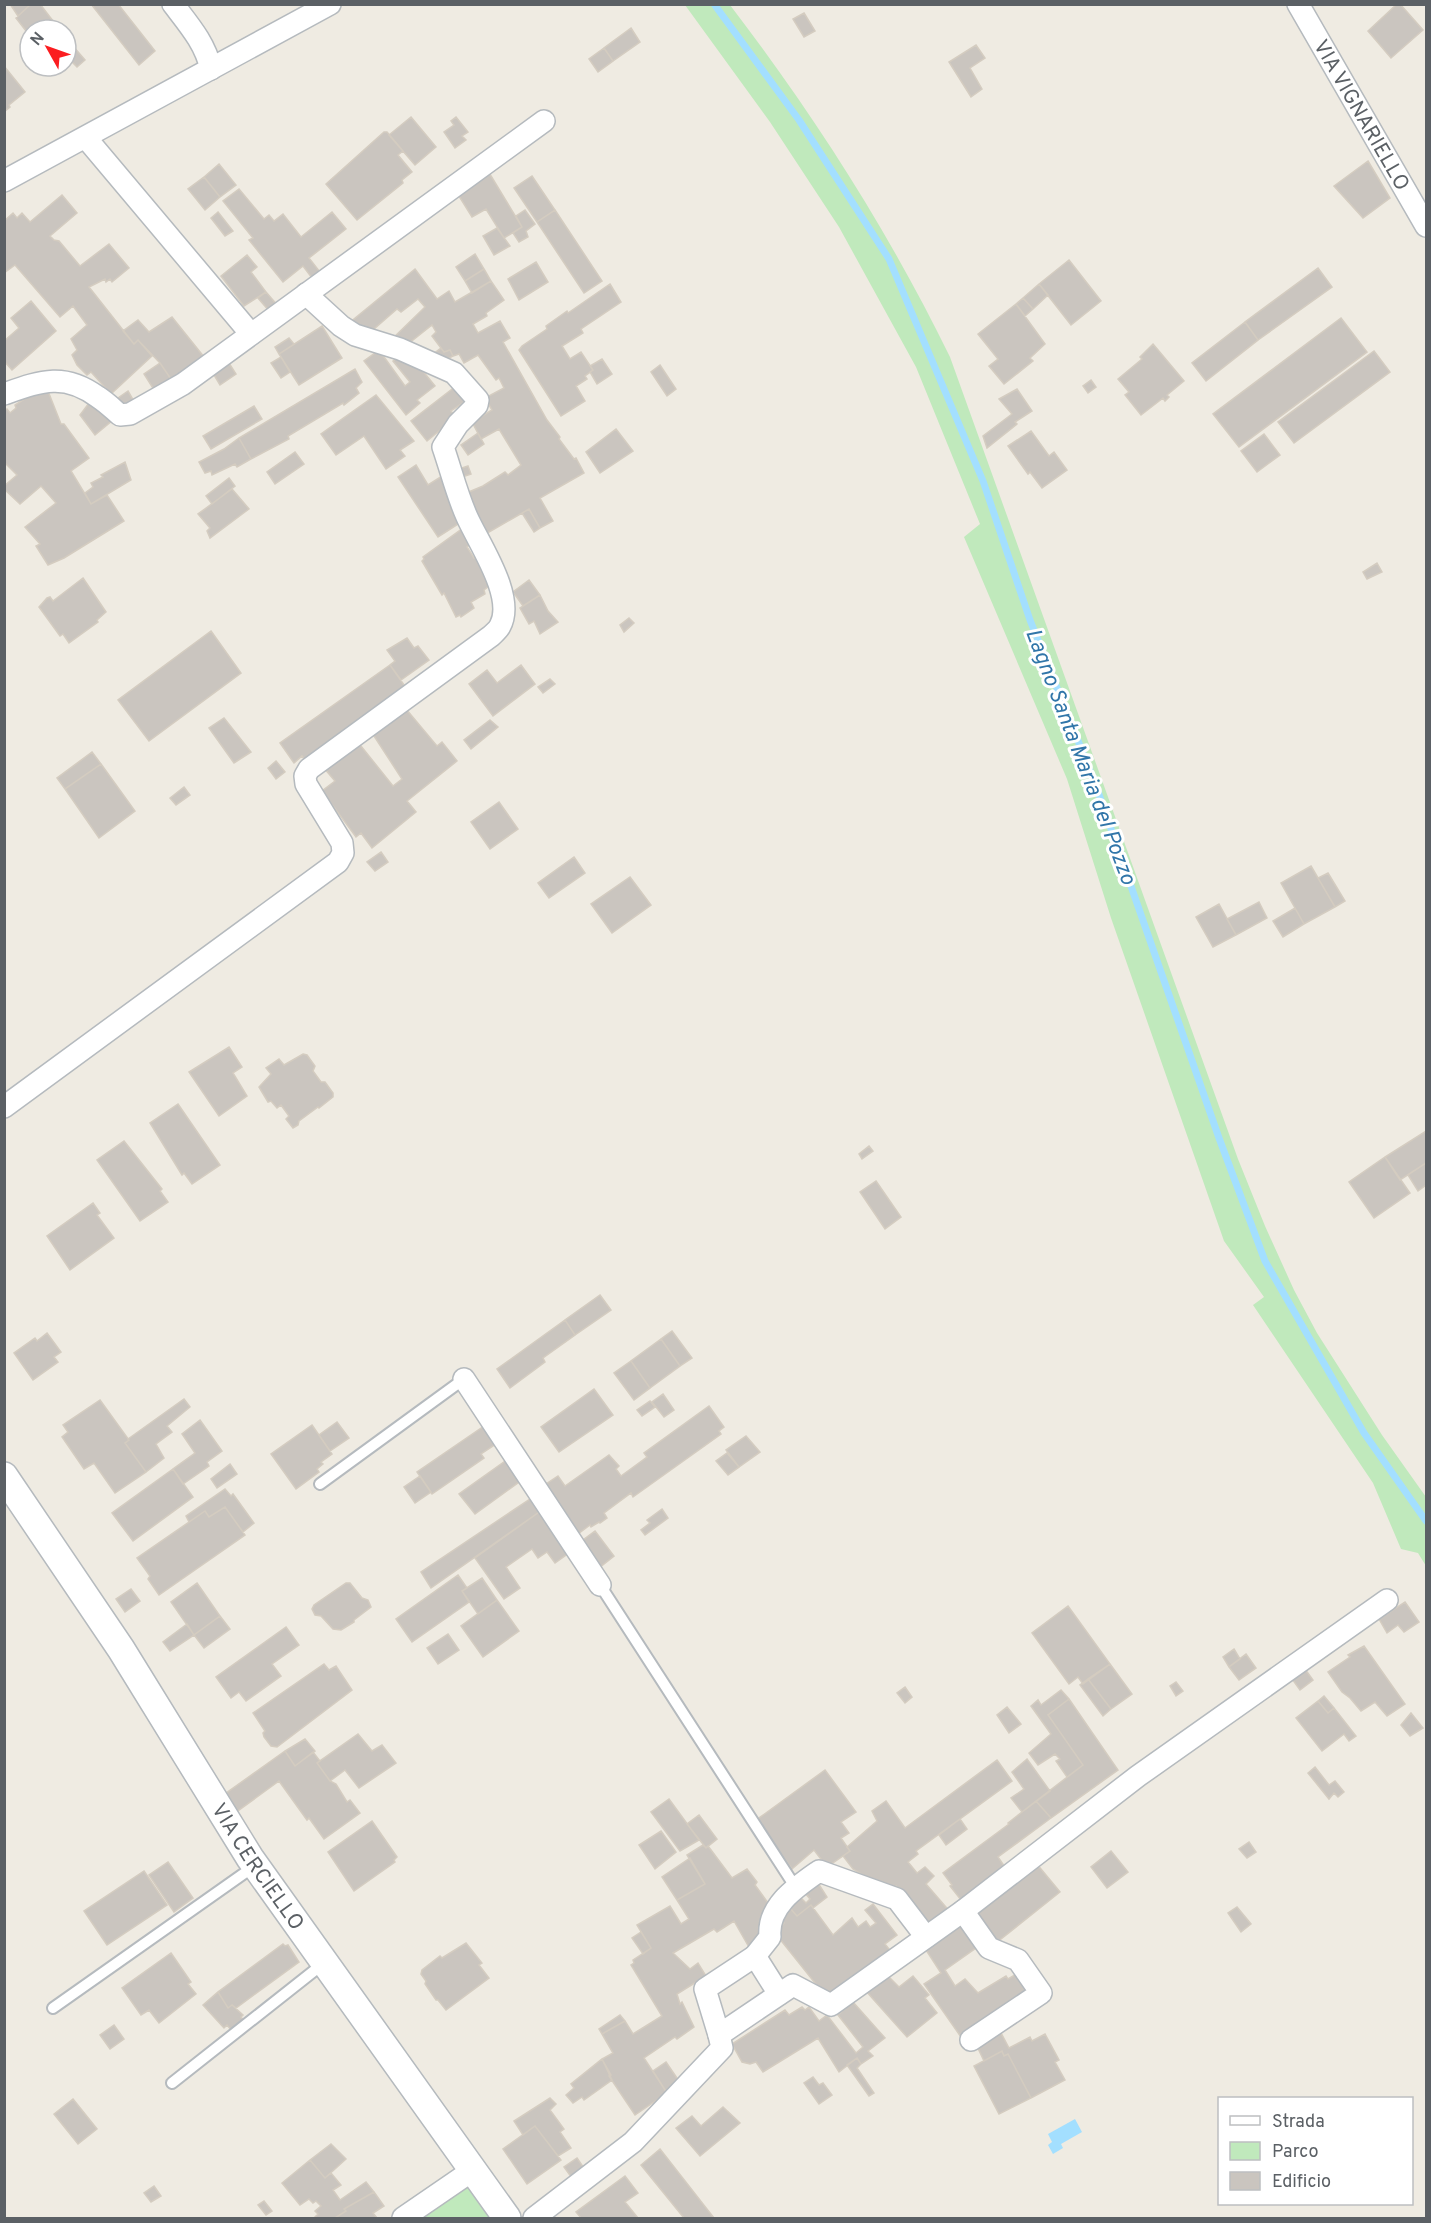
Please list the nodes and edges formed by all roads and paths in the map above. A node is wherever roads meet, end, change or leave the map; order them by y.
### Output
1 (173, 4) edge
2 (330, 4) edge
3 (1298, 4) edge
4 (211, 69) junction
5 (544, 121) dead end
6 (86, 138) junction
7 (4, 181) edge
8 (1426, 226) edge
9 (306, 294) junction
10 (251, 334) junction
11 (4, 394) edge
12 (4, 1107) edge
13 (464, 1379) joint
14 (4, 1476) edge
15 (320, 1484) dead end
16 (600, 1585) joint
17 (1387, 1600) dead end
18 (256, 1865) junction
19 (796, 1888) junction
20 (963, 1911) junction
21 (926, 1937) junction
22 (755, 1956) junction
23 (325, 1963) junction
24 (779, 1994) junction
25 (53, 2008) dead end
26 (719, 2035) junction
27 (971, 2040) dead end
28 (172, 2083) dead end
29 (473, 2170) junction
30 (403, 2218) edge
31 (507, 2218) edge
32 (534, 2218) edge

1 - 4 street
2 - 4 street
3 - 8 street, VIA VIGNARIELLO
4 - 6 street
5 - 9 street
6 - 7 street
6 - 10 street
9 - 10 street
9 - 12 street
10 - 11 street
13 - 15 lane
13 - 16 street
14 - 18 street, VIA CERCIELLO
16 - 19 lane
17 - 20 street
18 - 23 street, VIA CERCIELLO
18 - 25 lane
19 - 21 street
19 - 22 street
20 - 21 street
20 - 27 street
21 - 24 street
22 - 24 street
22 - 26 street
23 - 28 lane
23 - 29 street, VIA CERCIELLO
24 - 26 street
26 - 32 street
29 - 30 street
29 - 31 street, VIA CERCIELLO

